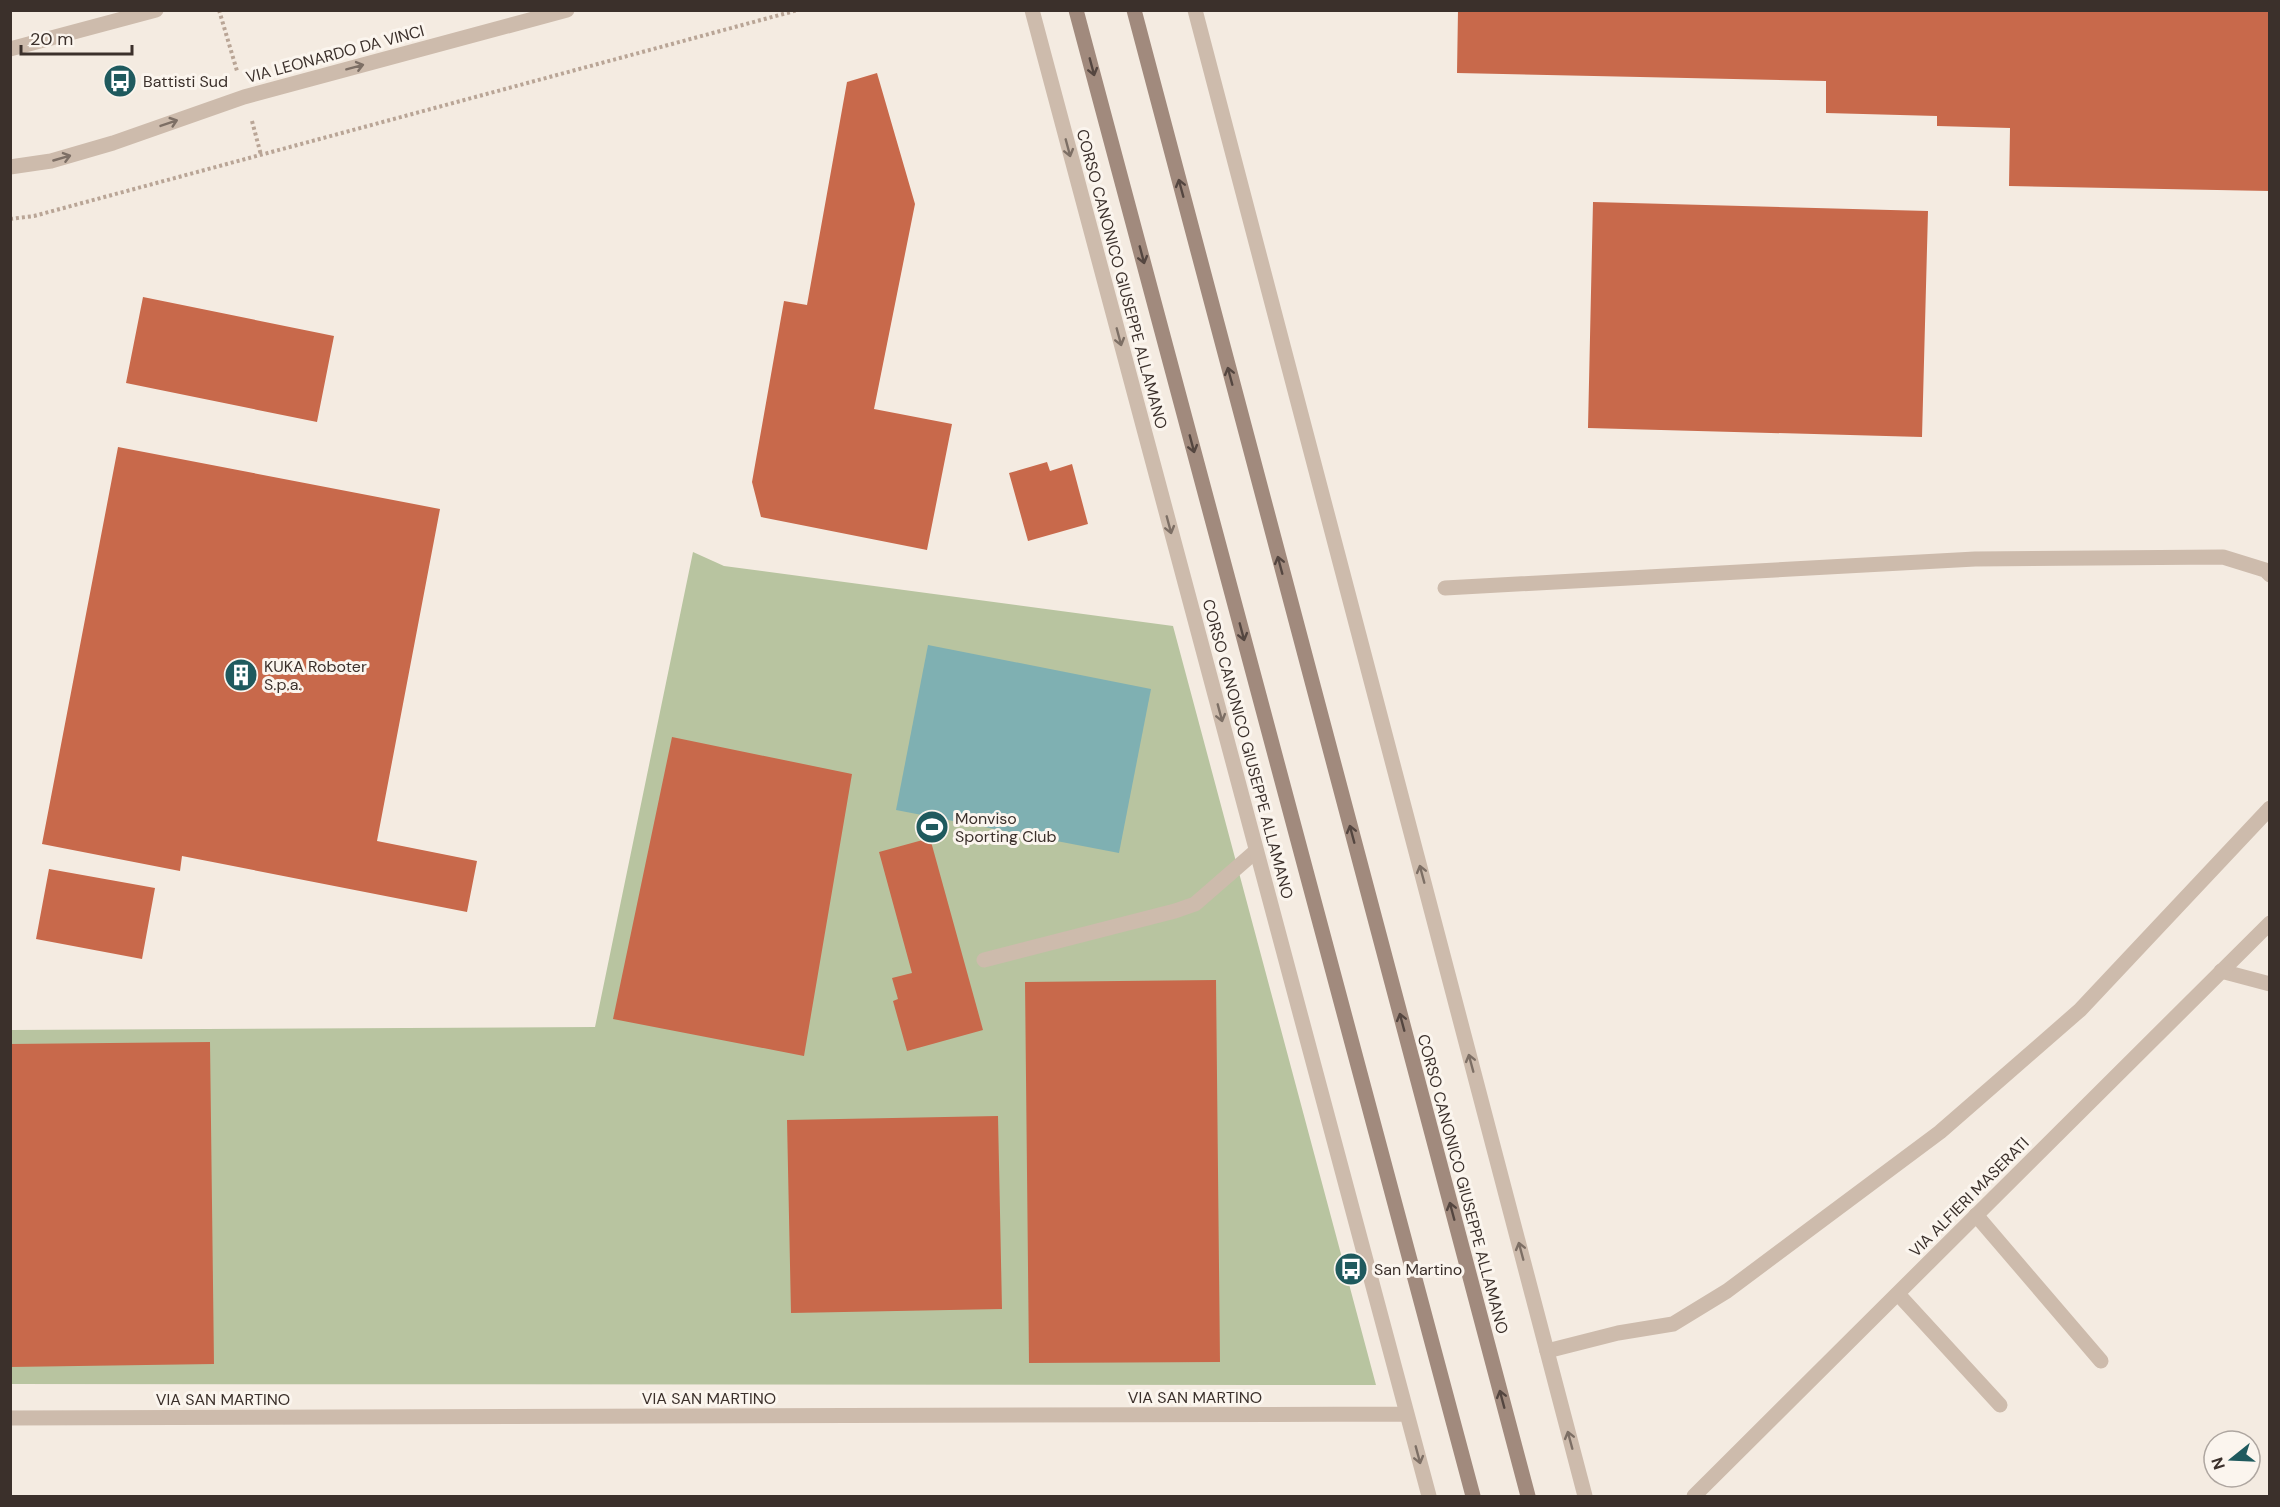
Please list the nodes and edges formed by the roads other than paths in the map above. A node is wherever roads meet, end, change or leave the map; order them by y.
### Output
1 (156, 10) edge
2 (567, 10) edge
3 (1032, 10) edge
4 (1076, 10) edge
5 (1134, 10) edge
6 (1195, 10) edge
7 (10, 49) edge
8 (10, 167) edge
9 (2270, 575) edge
10 (1445, 588) dead end
11 (2270, 808) edge
12 (1256, 851) junction
13 (2270, 923) edge
14 (984, 960) dead end
15 (2221, 971) junction
16 (2270, 984) edge
17 (1976, 1215) junction
18 (1898, 1294) junction
19 (1547, 1351) junction
20 (2101, 1361) dead end
21 (2000, 1405) dead end
22 (1407, 1414) junction
23 (10, 1418) edge
24 (1429, 1497) edge
25 (1473, 1497) edge
26 (1528, 1497) edge
27 (1585, 1497) edge
28 (1694, 1497) edge

1 - 7 street
8 -> 2 street, VIA LEONARDO DA VINCI
3 -> 12 street, CORSO CANONICO GIUSEPPE ALLAMANO
4 -> 25 main road, CORSO CANONICO GIUSEPPE ALLAMANO
26 -> 5 main road, CORSO CANONICO GIUSEPPE ALLAMANO
19 -> 6 street
9 - 10 street
11 - 19 street
12 - 14 street
12 - 22 street, CORSO CANONICO GIUSEPPE ALLAMANO
13 - 15 street, VIA ALFIERI MASERATI
15 - 16 street
15 - 17 street, VIA ALFIERI MASERATI
17 - 18 street, VIA ALFIERI MASERATI
17 - 20 street
18 - 21 street
18 - 28 street, VIA ALFIERI MASERATI
27 -> 19 street
22 - 23 street, VIA SAN MARTINO
22 -> 24 street, CORSO CANONICO GIUSEPPE ALLAMANO

